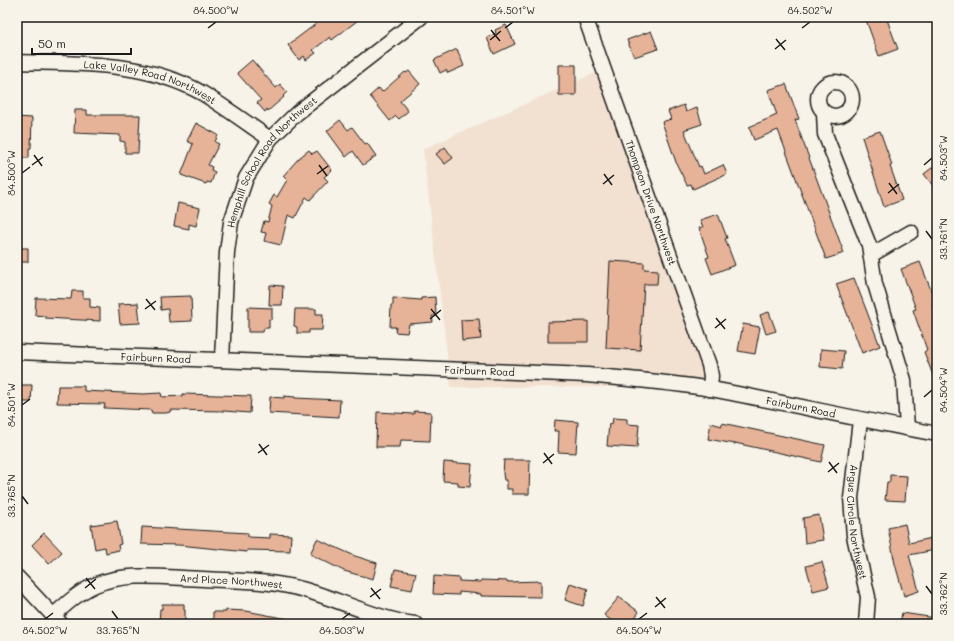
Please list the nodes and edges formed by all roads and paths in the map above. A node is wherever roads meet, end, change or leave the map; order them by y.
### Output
1 (421, 17) edge
2 (585, 17) edge
3 (17, 62) edge
4 (824, 113) dead end
5 (270, 139) junction
6 (911, 232) dead end
7 (871, 255) junction
8 (17, 352) edge
9 (222, 360) junction
10 (710, 389) junction
11 (860, 420) junction
12 (907, 428) junction
13 (937, 434) edge
14 (17, 577) edge
15 (57, 620) edge
16 (415, 624) edge
17 (866, 624) edge

1 - 5 street, Hemphill School Road Northwest
2 - 10 street, Thompson Drive Northwest
3 - 5 street, Lake Valley Road Northwest
4 - 7 street
5 - 9 street, Hemphill School Road Northwest
6 - 7 street
7 - 12 street
8 - 9 street, Fairburn Road
9 - 10 street, Fairburn Road
10 - 11 street, Fairburn Road
11 - 12 street, Fairburn Road
11 - 17 street, Argus Circle Northwest
12 - 13 street, Fairburn Road
14 - 15 street
15 - 16 street, Ard Place Northwest

